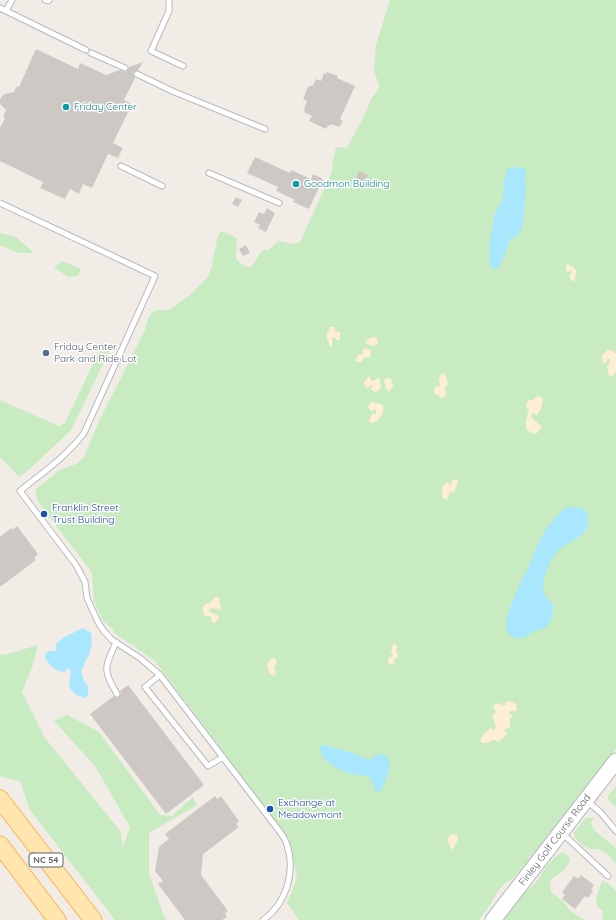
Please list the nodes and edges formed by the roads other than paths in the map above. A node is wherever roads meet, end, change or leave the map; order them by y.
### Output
1 (12, 0) edge
2 (45, 0) edge
3 (49, 0) edge
4 (169, 0) edge
5 (0, 8) edge
6 (6, 11) junction
7 (183, 66) dead end
8 (125, 68) dead end
9 (137, 74) dead end
10 (265, 129) dead end
11 (121, 166) dead end
12 (209, 173) dead end
13 (162, 186) dead end
14 (0, 202) edge
15 (279, 203) dead end
16 (116, 642) junction
17 (160, 675) junction
18 (117, 694) dead end
19 (223, 756) junction
20 (616, 761) edge
21 (0, 799) edge
22 (586, 800) junction
23 (616, 831) edge
24 (561, 832) junction
25 (0, 846) edge
26 (608, 876) dead end
27 (57, 920) edge
28 (93, 920) edge
29 (263, 920) edge
30 (493, 920) edge

1 - 6 lane
2 - 3 lane
4 - 7 lane
5 - 6 lane
6 - 8 lane
9 - 10 lane
11 - 13 lane
12 - 15 lane
14 - 16 lane
16 - 17 lane
16 - 18 lane
17 - 19 lane
17 - 19 lane
19 - 29 lane
20 - 22 street, Finley Golf Course Road
21 - 28 main road, NC 54
22 - 23 lane
22 - 24 street, Finley Golf Course Road
24 - 26 lane
24 - 30 street, Finley Golf Course Road
25 - 27 main road, NC 54

